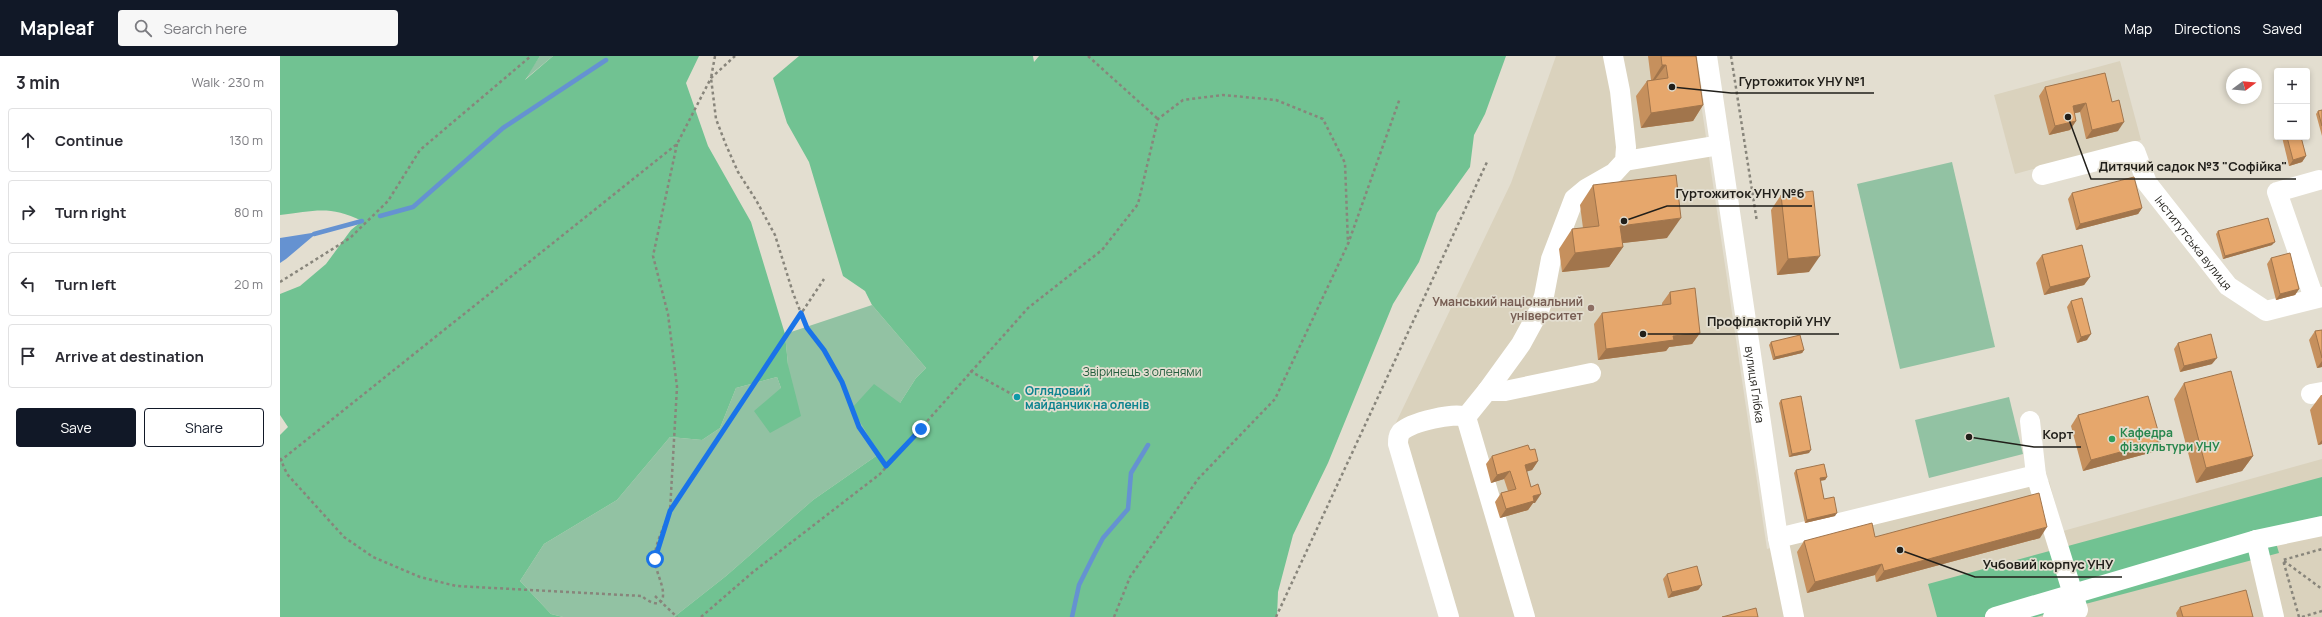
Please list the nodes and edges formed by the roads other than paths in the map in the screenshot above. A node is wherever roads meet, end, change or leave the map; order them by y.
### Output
1 (1612, 56) edge
2 (1707, 56) edge
3 (1720, 145) junction
4 (1625, 161) junction
5 (2042, 175) dead end
6 (2319, 180) dead end
7 (2318, 297) edge
8 (1590, 373) dead end
9 (1487, 391) junction
10 (1466, 418) junction
11 (2030, 421) dead end
12 (2036, 475) junction
13 (2322, 526) edge
14 (1778, 538) junction
15 (2256, 540) junction
16 (2073, 594) junction
17 (1449, 617) edge
18 (1525, 617) edge
19 (1794, 617) edge
20 (1995, 617) edge
21 (2053, 617) edge
22 (2274, 617) edge

1 - 4 street
2 - 3 street, вулиця Глібка
3 - 4 street
3 - 14 street, вулиця Глібка
4 - 9 street
5 - 7 street, Інститутська вулиця
6 - 7 street
8 - 9 street
9 - 10 street
10 - 17 street
10 - 18 street
11 - 12 street
12 - 14 street
12 - 16 street
13 - 15 street
14 - 19 street, вулиця Глібка
15 - 16 street
15 - 22 street
16 - 20 street
16 - 21 street

